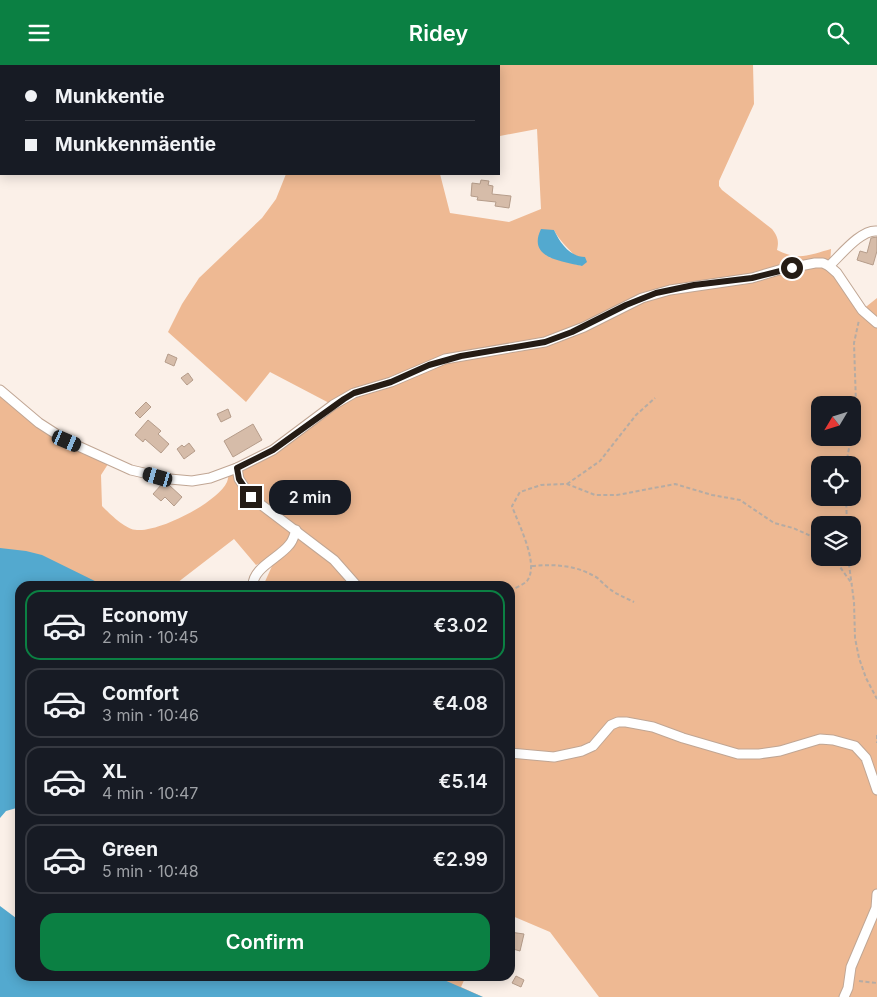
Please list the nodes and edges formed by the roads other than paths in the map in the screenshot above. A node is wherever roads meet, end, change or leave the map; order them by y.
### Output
1 (877, 231) edge
2 (830, 266) junction
3 (877, 323) edge
4 (0, 390) edge
5 (237, 468) junction
6 (296, 530) junction
7 (253, 581) edge
8 (352, 581) edge
9 (515, 753) edge
10 (877, 790) edge
11 (877, 894) edge
12 (844, 997) edge

1 - 2 street
2 - 3 street
2 - 5 street
4 - 5 street
5 - 6 street
6 - 7 street
6 - 8 street
9 - 10 street
11 - 12 street

